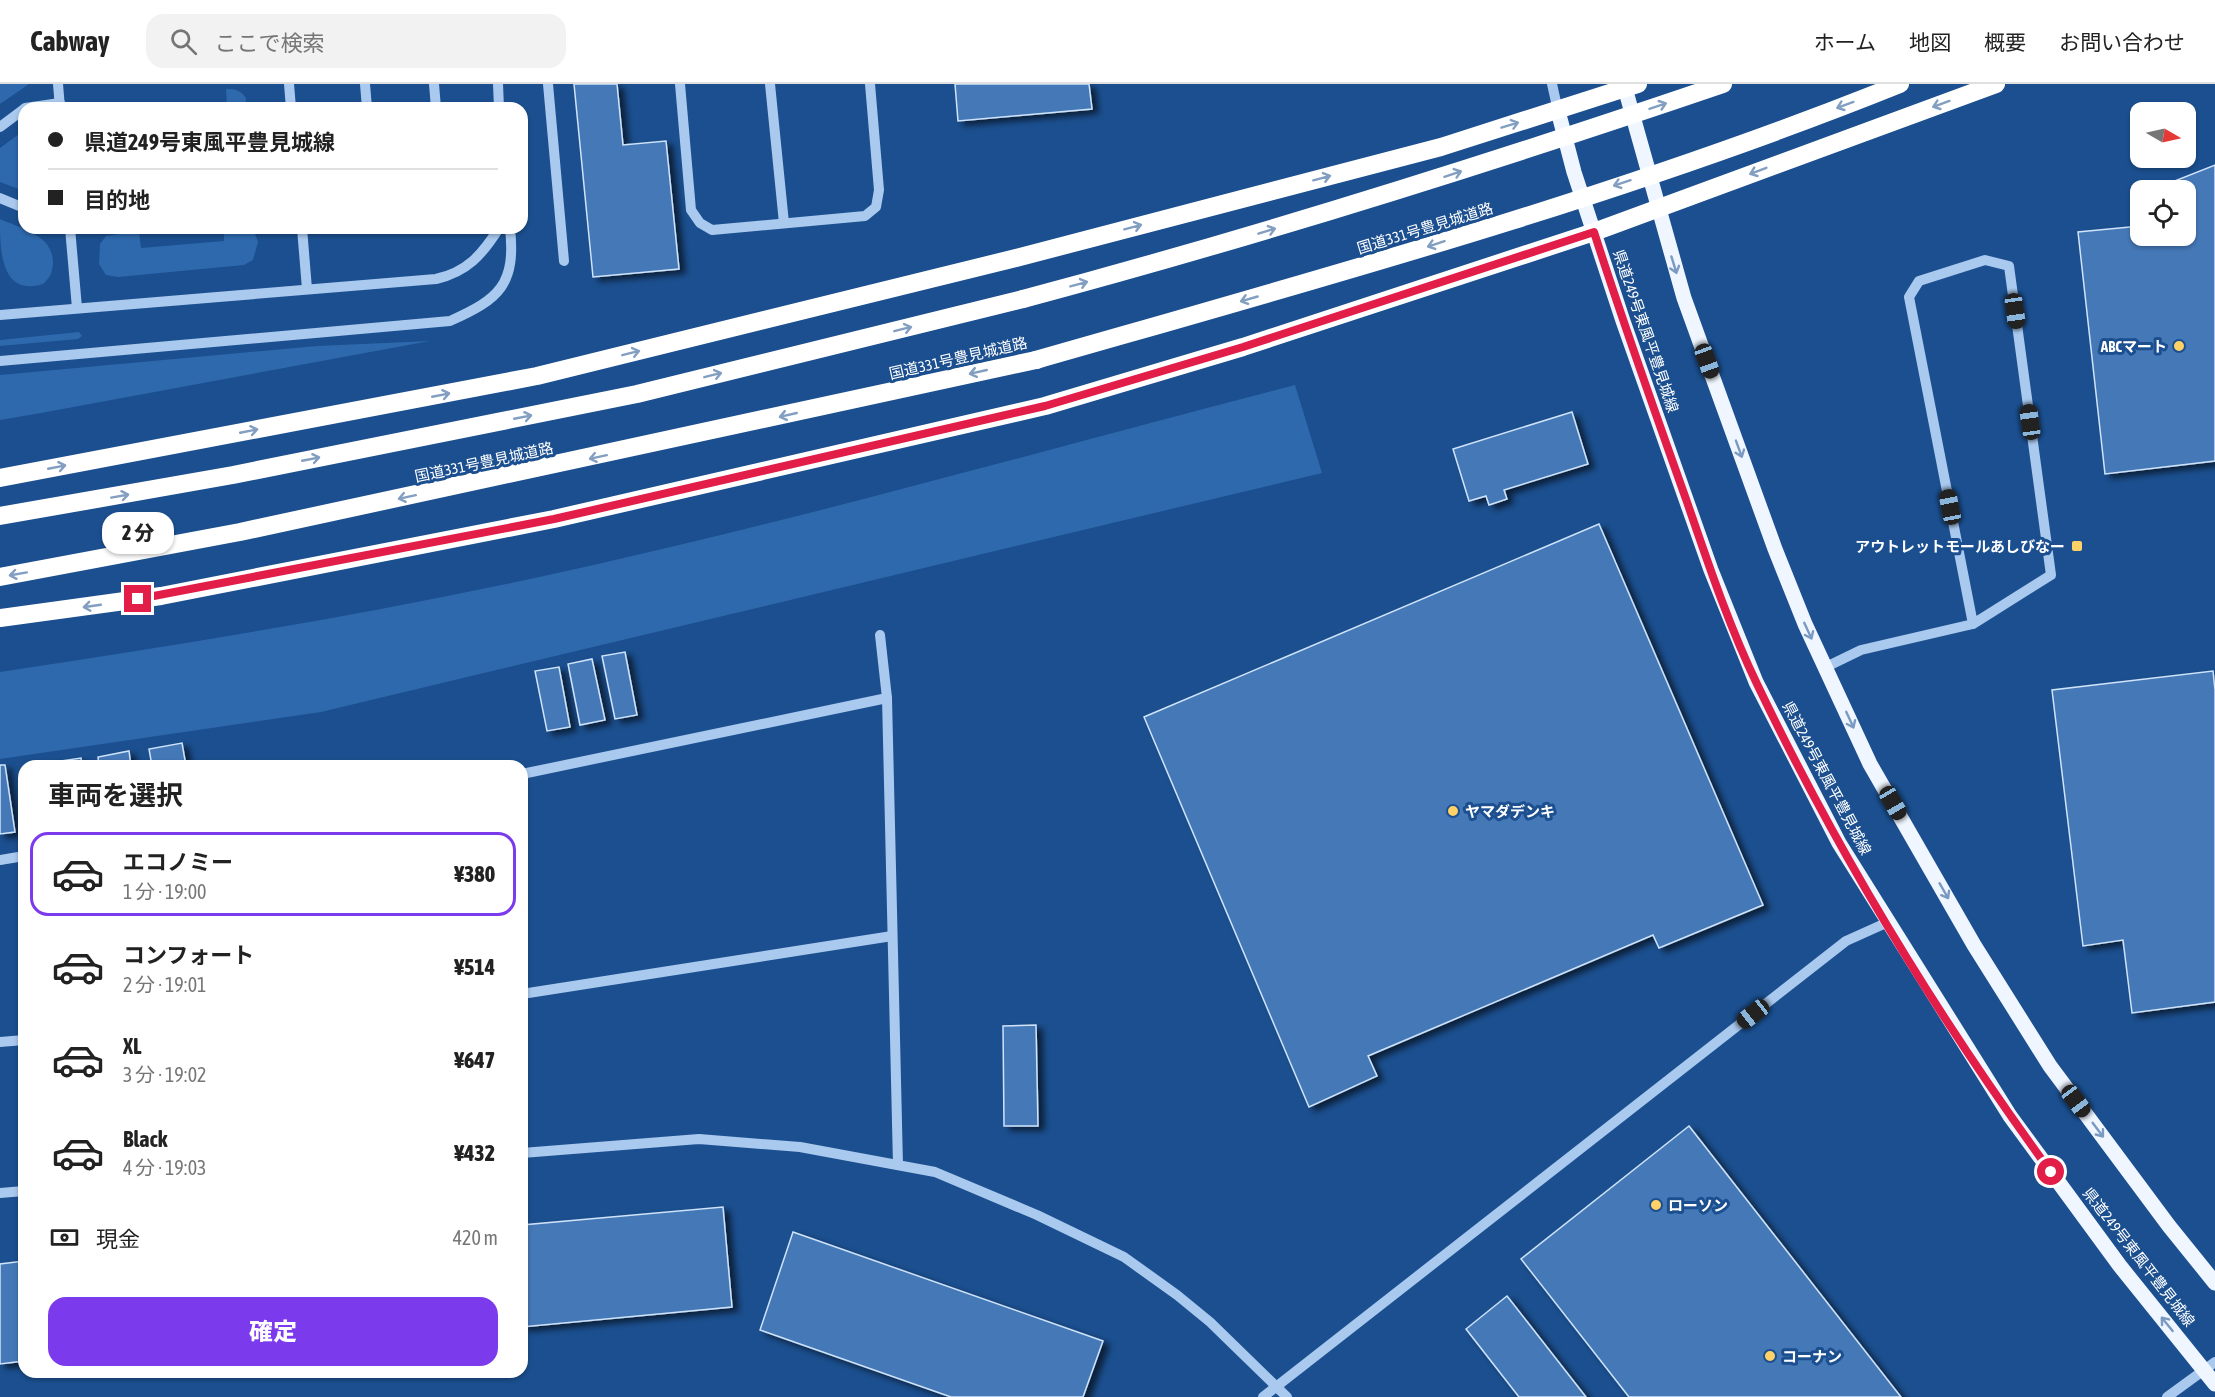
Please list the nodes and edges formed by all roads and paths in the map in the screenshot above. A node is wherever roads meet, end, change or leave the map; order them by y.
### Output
1 (58, 84) edge
2 (289, 84) edge
3 (365, 84) edge
4 (434, 84) edge
5 (498, 84) edge
6 (548, 84) edge
7 (680, 84) edge
8 (770, 84) edge
9 (870, 84) edge
10 (1552, 84) edge
11 (1722, 84) edge
12 (1900, 84) edge
13 (1996, 84) edge
14 (1629, 85) edge
15 (60, 102) edge
16 (290, 102) edge
17 (366, 102) edge
18 (436, 102) edge
19 (499, 102) edge
20 (1558, 111) junction
21 (18, 113) edge
22 (0, 127) edge
23 (0, 198) edge
24 (18, 206) edge
25 (1658, 209) junction
26 (784, 223) junction
27 (1594, 232) junction
28 (71, 234) edge
29 (302, 234) edge
30 (495, 234) edge
31 (511, 234) edge
32 (564, 261) dead end
33 (307, 289) junction
34 (77, 308) junction
35 (0, 312) edge
36 (0, 362) edge
37 (0, 478) edge
38 (0, 516) edge
39 (0, 577) edge
40 (0, 618) edge
41 (1973, 624) junction
42 (880, 635) dead end
43 (1826, 667) junction
44 (887, 698) junction
45 (528, 773) edge
46 (18, 857) edge
47 (0, 860) edge
48 (1886, 923) junction
49 (892, 936) junction
50 (528, 993) edge
51 (18, 1040) edge
52 (0, 1042) edge
53 (528, 1153) edge
54 (898, 1165) junction
55 (18, 1192) edge
56 (0, 1193) edge
57 (2215, 1283) edge
58 (2209, 1366) edge
59 (2215, 1384) edge
60 (1277, 1386) junction
61 (1263, 1397) edge
62 (1287, 1397) edge
63 (2167, 1397) edge

1 - 15 street
2 - 16 street
3 - 17 street
4 - 18 street
5 - 19 street
6 - 32 street
7 - 26 street
8 - 26 street
9 - 26 street
10 - 20 street
38 -> 11 highway, bridge
12 -> 39 highway, 国道331号豊見城道路, bridge
13 -> 25 highway
14 - 20 highway
14 - 25 main road
20 - 27 main road, 県道249号東風平豊見城線
37 -> 20 highway
21 - 22 street
23 - 24 street
25 - 27 highway
25 -> 43 main road
27 -> 40 highway
27 - 48 main road, 県道249号東風平豊見城線
28 - 34 street
29 - 33 street
30 - 33 street
31 - 36 street
33 - 34 street
34 - 35 street
41 - 41 street
41 - 43 street
42 - 44 street
43 -> 57 main road
44 - 45 street
44 - 49 street
46 - 47 street
58 -> 48 main road, 県道249号東風平豊見城線
48 - 60 street
49 - 50 street
49 - 54 street
51 - 52 street
53 - 54 street
54 - 60 street
55 - 56 street
58 - 59 main road, 県道249号東風平豊見城線
58 - 63 street
60 - 61 street
60 - 62 street

